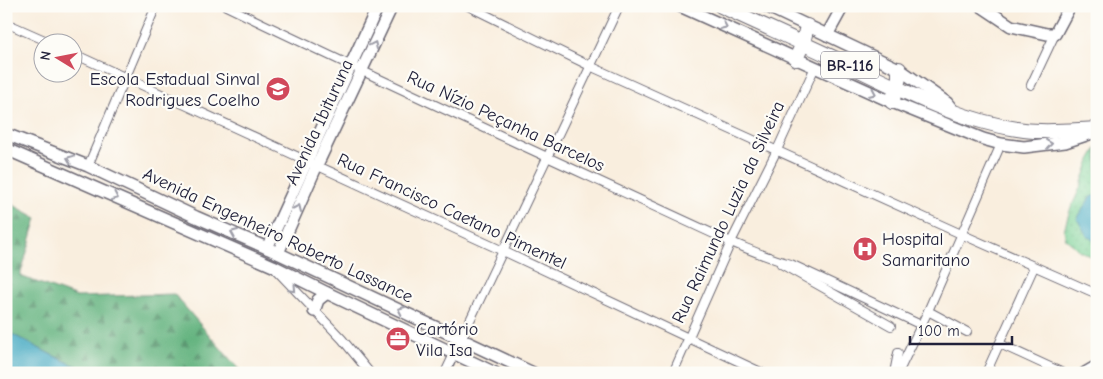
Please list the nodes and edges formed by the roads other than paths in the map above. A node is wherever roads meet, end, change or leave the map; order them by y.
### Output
1 (156, 6) edge
2 (226, 6) edge
3 (378, 6) edge
4 (392, 6) edge
5 (468, 6) edge
6 (618, 6) edge
7 (680, 6) edge
8 (721, 6) edge
9 (766, 6) edge
10 (843, 6) edge
11 (981, 6) edge
12 (1070, 6) edge
13 (6, 23) edge
14 (807, 26) junction
15 (32, 34) edge
16 (1055, 34) junction
17 (827, 35) junction
18 (803, 43) junction
19 (82, 58) edge
20 (796, 59) junction
21 (350, 66) junction
22 (590, 66) junction
23 (816, 67) junction
24 (899, 69) junction
25 (362, 71) junction
26 (125, 78) junction
27 (1031, 85) dead end
28 (896, 88) junction
29 (892, 102) junction
30 (955, 113) junction
31 (1097, 130) edge
32 (6, 134) edge
33 (1000, 144) junction
34 (6, 149) edge
35 (777, 150) junction
36 (548, 157) junction
37 (312, 162) junction
38 (88, 166) junction
39 (196, 217) junction
40 (191, 230) junction
41 (961, 234) junction
42 (731, 242) junction
43 (267, 248) junction
44 (503, 251) junction
45 (278, 253) junction
46 (775, 260) junction
47 (273, 266) junction
48 (1034, 267) junction
49 (327, 293) junction
50 (1097, 294) edge
51 (314, 311) junction
52 (928, 311) junction
53 (921, 325) junction
54 (891, 326) dead end
55 (967, 332) dead end
56 (461, 338) junction
57 (688, 338) junction
58 (1000, 344) junction
59 (898, 353) dead end
60 (454, 354) junction
61 (1097, 366) edge
62 (370, 373) edge
63 (445, 373) edge
64 (495, 373) edge
65 (533, 373) edge
66 (673, 373) edge
67 (763, 373) edge
68 (894, 373) edge
69 (898, 373) edge
70 (986, 373) edge
71 (1063, 373) edge
72 (1085, 373) edge

1 - 26 street
2 - 21 street, Rua Nízio Peçanha Barcelos
3 - 21 street, Avenida Ibituruna
25 -> 4 street, Avenida Ibituruna
5 - 22 street
6 - 22 street
7 -> 20 street
8 - 18 highway, BR-116
9 - 14 street
10 - 17 street
11 - 16 street
12 - 16 street
13 - 15 street
14 - 17 street
14 - 18 highway
16 - 27 street
17 - 24 street
18 - 20 highway
18 - 28 highway, BR-116
19 - 26 street, Rua Francisco Caetano Pimentel
20 - 23 street
21 - 25 street, Rua Nízio Peçanha Barcelos
21 - 37 street, Avenida Ibituruna
22 - 35 street
22 - 36 street
23 -> 29 street
23 - 35 street, Rua Raimundo Luzia da Silveira
24 - 28 highway
24 - 30 street
25 - 36 street, Rua Nízio Peçanha Barcelos
25 - 37 street, Avenida Ibituruna
26 - 37 street, Rua Francisco Caetano Pimentel
26 - 38 street
28 - 29 highway
28 - 30 highway, BR-116
29 - 33 street
30 - 31 highway, BR-116
33 -> 31 street
38 -> 32 street, Avenida Engenheiro Roberto Lassance
33 - 41 street
34 -> 40 street, Avenida Engenheiro Roberto Lassance
35 - 41 street
35 - 42 street, Rua Raimundo Luzia da Silveira
36 - 42 street, Rua Nízio Peçanha Barcelos
36 - 44 street
37 - 43 street, Avenida Ibituruna
37 - 44 street, Rua Francisco Caetano Pimentel
45 -> 37 street, Avenida Ibituruna
38 - 39 street, Avenida Engenheiro Roberto Lassance
39 - 40 street
43 -> 39 street, Avenida Engenheiro Roberto Lassance
40 - 47 street, Avenida Engenheiro Roberto Lassance
41 - 48 street
41 - 52 street
42 - 46 street, Rua Nízio Peçanha Barcelos
42 - 57 street, Rua Raimundo Luzia da Silveira
43 - 45 street, Avenida Engenheiro Roberto Lassance
44 - 56 street
44 - 57 street, Rua Francisco Caetano Pimentel
56 -> 45 street, Avenida Engenheiro Roberto Lassance
46 - 53 street, Rua Nízio Peçanha Barcelos
46 - 54 street, Rua Nízio Peçanha Barcelos
47 - 49 street, Avenida Engenheiro Roberto Lassance
47 -> 51 street
48 - 50 street
48 - 58 street
49 - 51 street
49 - 60 street, Avenida Engenheiro Roberto Lassance
51 - 62 street
52 - 53 street
52 - 55 street
53 - 69 street
56 - 60 street
56 - 65 street, Avenida Engenheiro Roberto Lassance
57 - 66 street, Rua Raimundo Luzia da Silveira
57 - 67 street, Rua Francisco Caetano Pimentel
58 - 70 street
58 - 71 street
59 - 68 street
60 - 63 street
60 - 64 street, Avenida Engenheiro Roberto Lassance
61 - 72 street

